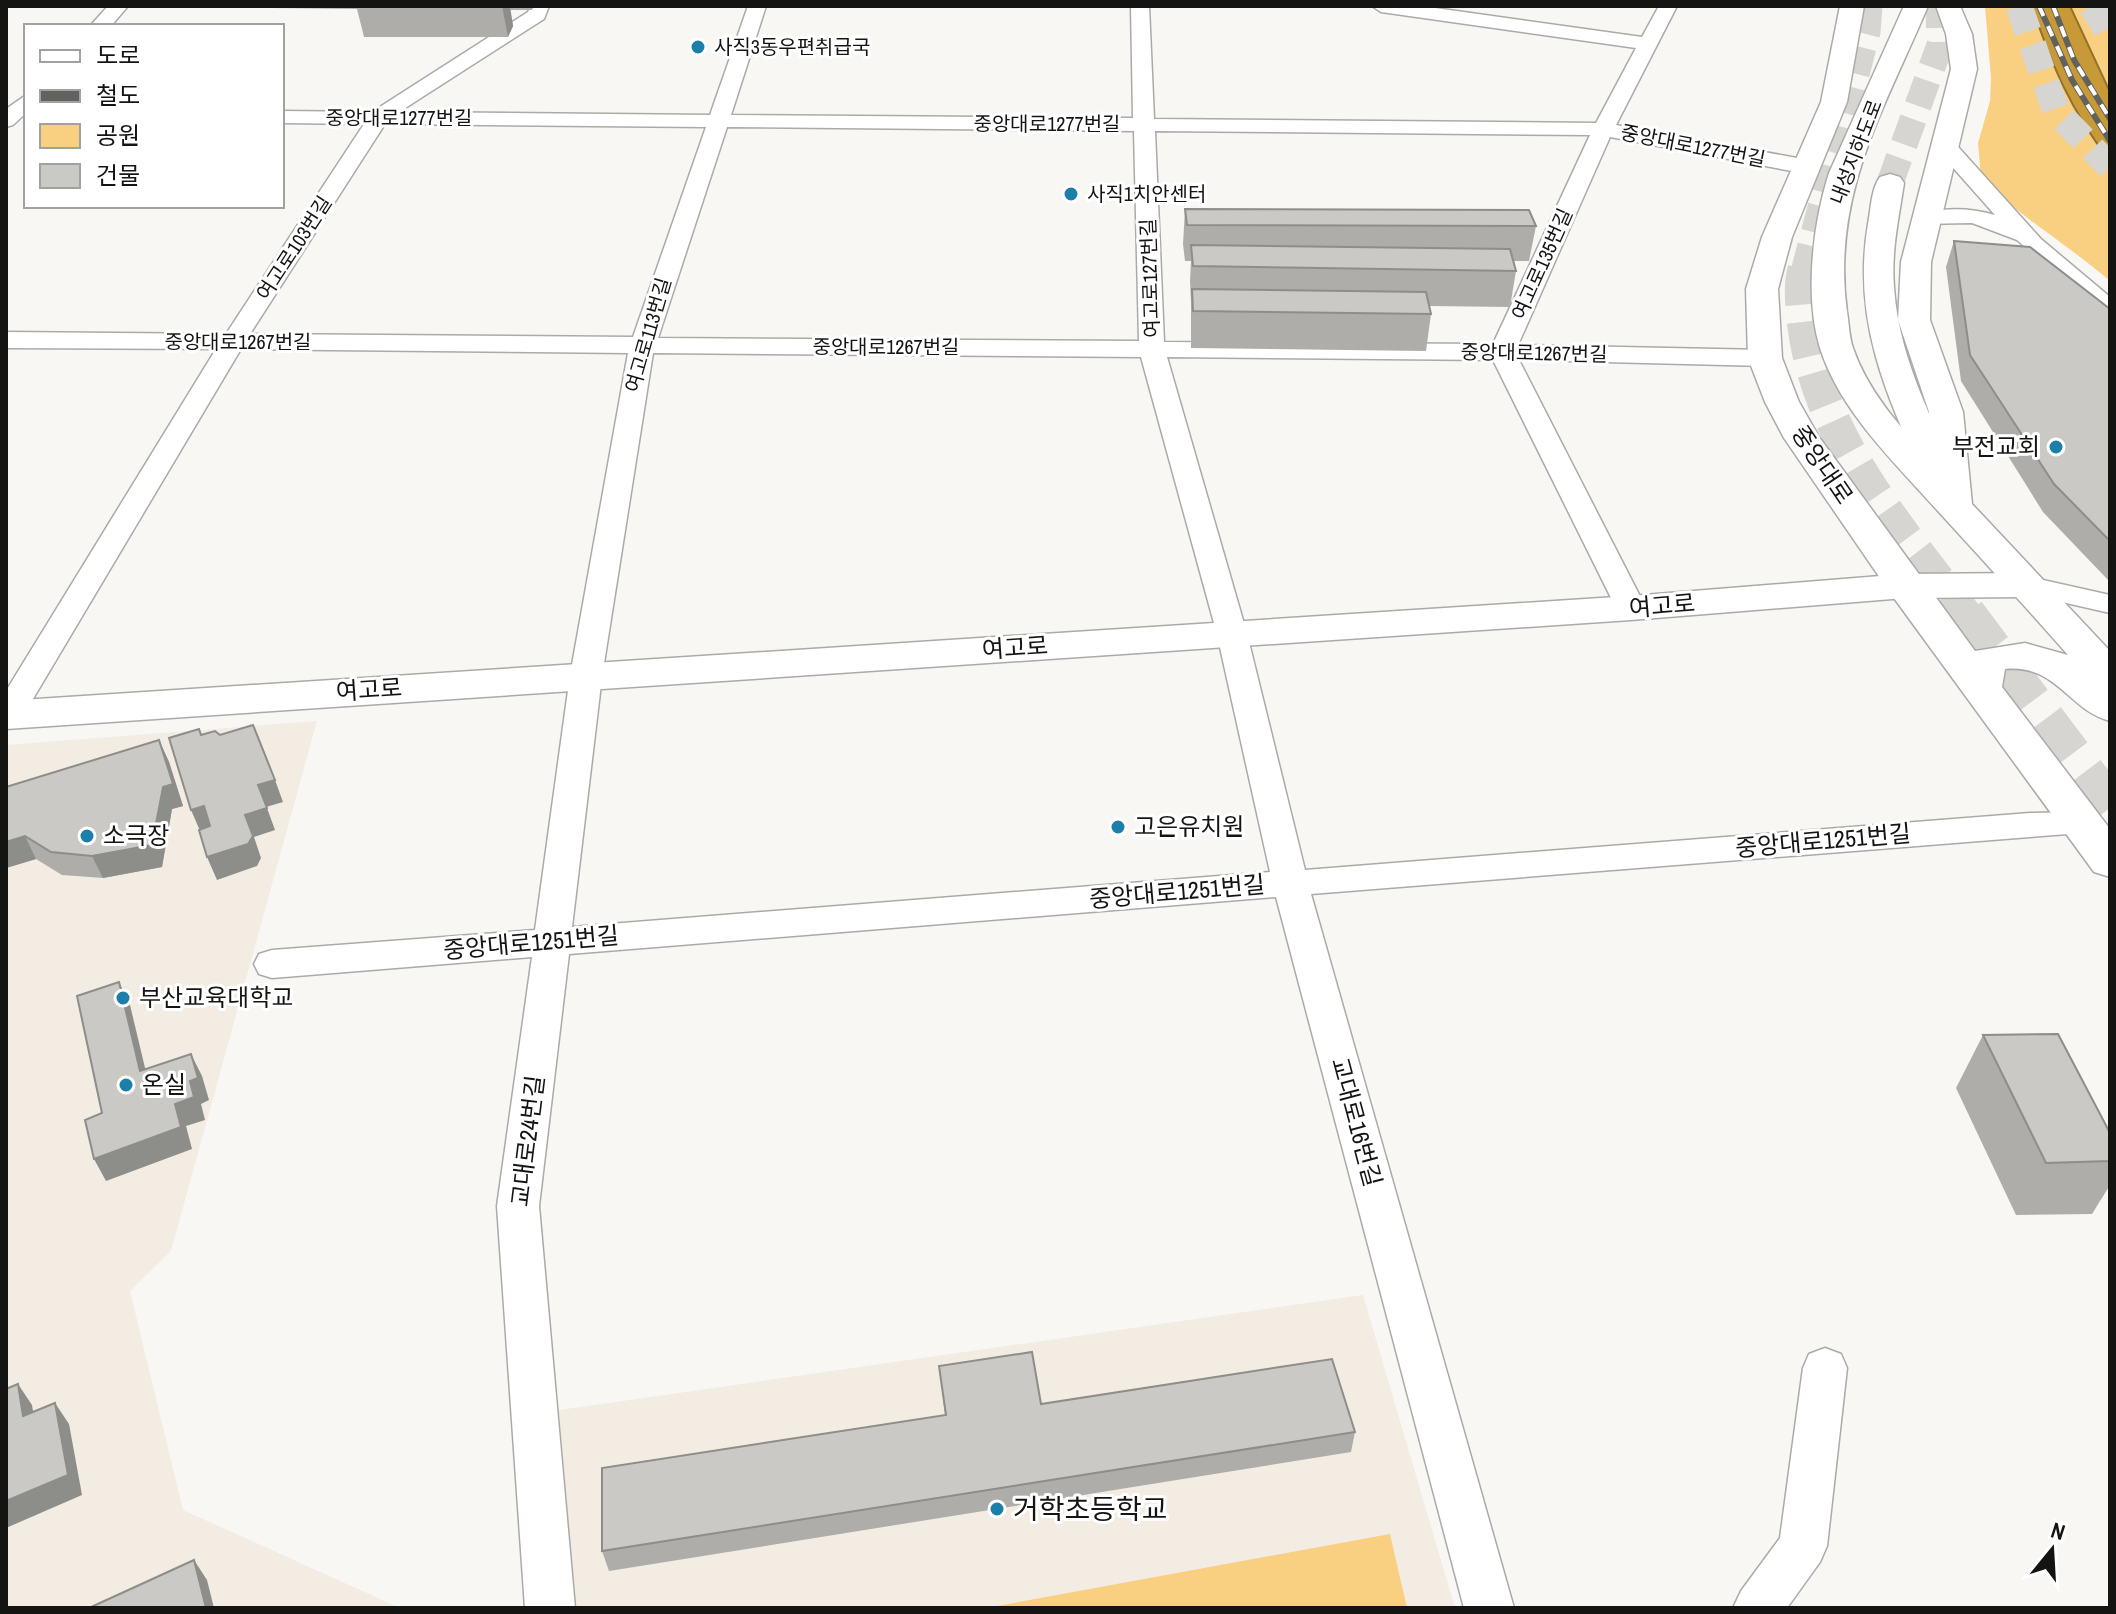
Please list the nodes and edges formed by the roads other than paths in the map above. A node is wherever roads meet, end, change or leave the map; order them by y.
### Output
1 (119, 6) edge
2 (540, 6) edge
3 (757, 6) edge
4 (1140, 6) edge
5 (1381, 6) edge
6 (1668, 6) edge
7 (1852, 6) edge
8 (1916, 6) edge
9 (1948, 6) edge
10 (102, 24) edge
11 (1874, 35) dead end
12 (1649, 44) junction
13 (1834, 102) junction
14 (284, 117) edge
15 (378, 118) junction
16 (716, 121) junction
17 (1145, 125) junction
18 (1603, 129) junction
19 (1943, 144) junction
20 (1808, 167) junction
21 (1890, 183) tunnel mouth
22 (1926, 219) junction
23 (2033, 244) junction
24 (2110, 310) edge
25 (6, 340) edge
26 (233, 342) junction
27 (642, 345) junction
28 (1152, 349) junction
29 (1502, 352) junction
30 (1765, 358) junction
31 (1954, 505) junction
32 (2025, 585) junction
33 (1905, 586) junction
34 (2110, 604) edge
35 (1631, 608) junction
36 (1232, 634) junction
37 (586, 676) junction
38 (2110, 676) edge
39 (1981, 688) junction
40 (2110, 708) edge
41 (7, 714) edge
42 (2082, 824) junction
43 (2110, 861) edge
44 (1290, 883) junction
45 (553, 942) junction
46 (272, 964) dead end
47 (1825, 1368) dead end
48 (550, 1608) edge
49 (1489, 1608) edge
50 (1758, 1608) edge

1 - 10 street
2 - 15 street, 여고로103번길
3 - 16 street, 여고로113번길
4 - 17 street, 여고로127번길
5 - 12 street
6 - 12 street, 여고로135번길
7 - 13 main road, 중앙대로
8 - 31 main road, 내성지하도로
9 - 19 main road
11 - 13 main road, 내성지하도로
12 - 18 street, 여고로135번길
13 - 20 main road, 중앙대로
14 - 15 street, 중앙대로1277번길
15 - 16 street, 중앙대로1277번길
15 - 26 street, 여고로103번길
16 - 17 street, 중앙대로1277번길
16 - 27 street, 여고로113번길
17 - 18 street, 중앙대로1277번길
17 - 28 street, 여고로127번길
18 - 20 street, 중앙대로1277번길
18 - 29 street, 여고로135번길
19 - 22 main road
19 - 23 street
20 - 30 main road, 중앙대로
21 - 31 main road
22 - 23 street
22 - 31 main road
23 - 24 street
25 - 26 street, 중앙대로1267번길
26 - 27 street, 중앙대로1267번길
26 - 41 street, 여고로103번길
27 - 28 street, 중앙대로1267번길
27 - 37 street, 여고로113번길
28 - 29 street, 중앙대로1267번길
28 - 36 street, 여고로127번길
29 - 30 street, 중앙대로1267번길
29 - 35 street
30 - 33 main road, 중앙대로
31 - 32 main road
32 - 33 main road, 여고로
32 - 34 street
32 - 38 main road
33 - 35 main road, 여고로
33 - 39 main road, 중앙대로
35 - 36 main road, 여고로
36 - 37 main road, 여고로
36 - 44 street, 교대로16번길
37 - 41 main road, 여고로
37 - 45 street, 교대로24번길
39 - 40 main road
39 - 42 main road, 중앙대로
42 - 43 main road, 중앙대로
42 - 44 street, 중앙대로1251번길
44 - 45 street, 중앙대로1251번길
44 - 49 street, 교대로16번길
45 - 46 street, 중앙대로1251번길
45 - 48 street, 교대로24번길
47 - 50 street

